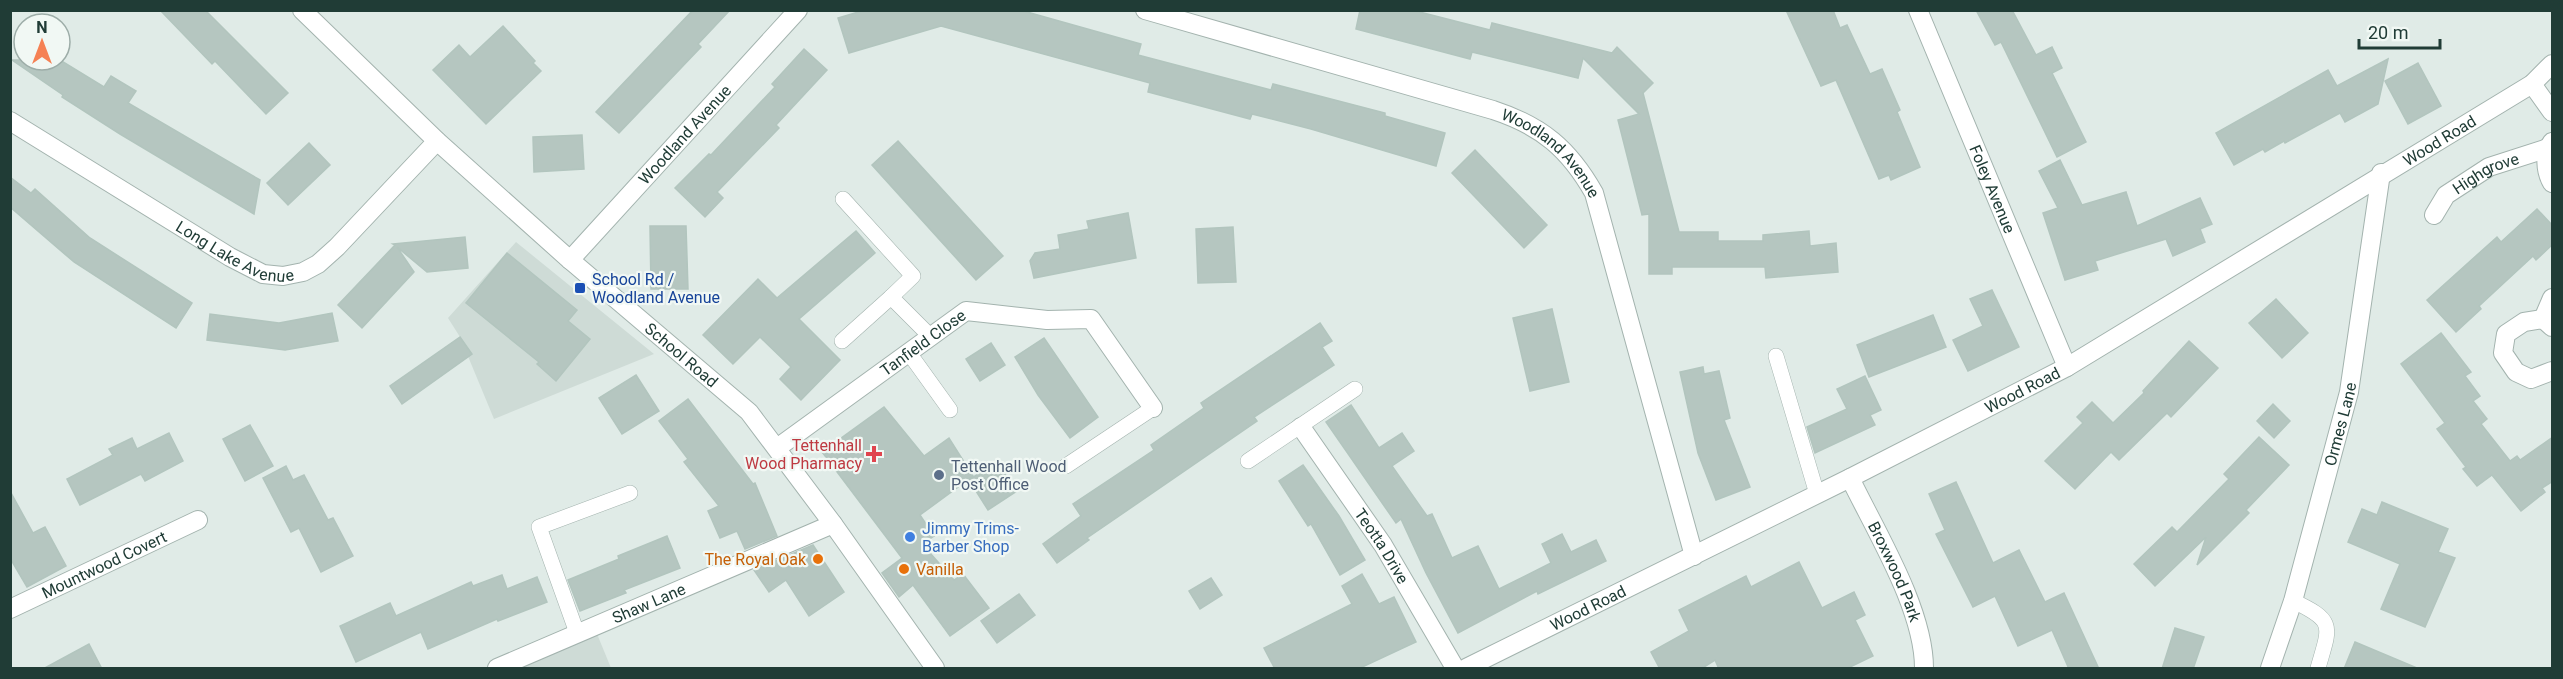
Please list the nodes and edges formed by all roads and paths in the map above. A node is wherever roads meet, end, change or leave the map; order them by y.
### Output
1 (302, 10) edge
2 (798, 10) edge
3 (1145, 10) edge
4 (1918, 10) edge
5 (2553, 64) edge
6 (2532, 84) junction
7 (2553, 112) edge
8 (10, 121) edge
9 (437, 141) junction
10 (2550, 145) edge
11 (2381, 173) junction
12 (2553, 183) edge
13 (843, 199) dead end
14 (2434, 215) dead end
15 (570, 260) junction
16 (891, 297) junction
17 (2553, 298) edge
18 (2548, 323) edge
19 (931, 337) junction
20 (842, 340) dead end
21 (909, 353) junction
22 (1776, 356) dead end
23 (2067, 367) junction
24 (2553, 371) edge
25 (1355, 389) dead end
26 (1153, 408) joint
27 (950, 410) dead end
28 (1301, 427) junction
29 (777, 448) junction
30 (1248, 461) dead end
31 (1066, 466) dead end
32 (1850, 478) junction
33 (630, 493) dead end
34 (1817, 494) junction
35 (198, 520) dead end
36 (833, 524) junction
37 (1694, 556) junction
38 (2293, 601) junction
39 (10, 609) edge
40 (576, 633) junction
41 (497, 669) edge
42 (935, 669) edge
43 (1455, 669) edge
44 (1466, 669) edge
45 (1924, 669) edge
46 (2270, 669) edge
47 (2318, 669) edge

1 - 9 street, School Road
2 - 15 street, Woodland Avenue
3 - 37 street, Woodland Avenue
4 - 23 street, Foley Avenue
5 - 6 street, Wood Road
6 - 7 street
6 - 11 street, Wood Road
8 - 9 street, Long Lake Avenue
9 - 15 street, School Road
10 - 12 street, Highgrove
10 - 14 street, Highgrove
11 - 23 street, Wood Road
11 - 38 street, Ormes Lane
13 - 16 lane
15 - 29 street, School Road
16 - 19 lane
16 - 20 lane
17 - 18 street
18 - 24 street
19 - 21 street, Tanfield Close
19 - 26 street, Tanfield Close
21 - 27 lane
21 - 29 street, Tanfield Close
22 - 34 lane
23 - 32 street, Wood Road
25 - 28 lane
26 - 31 lane
28 - 30 lane
28 - 43 street, Teotta Drive
29 - 36 street, School Road
32 - 34 street, Wood Road
32 - 45 street, Broxwood Park
33 - 40 lane
34 - 37 street, Wood Road
35 - 39 street, Mountwood Covert
36 - 40 street, Shaw Lane
36 - 42 street, School Road
37 - 44 street, Wood Road
38 - 46 street, Ormes Lane
38 - 47 lane
40 - 41 street, Shaw Lane

